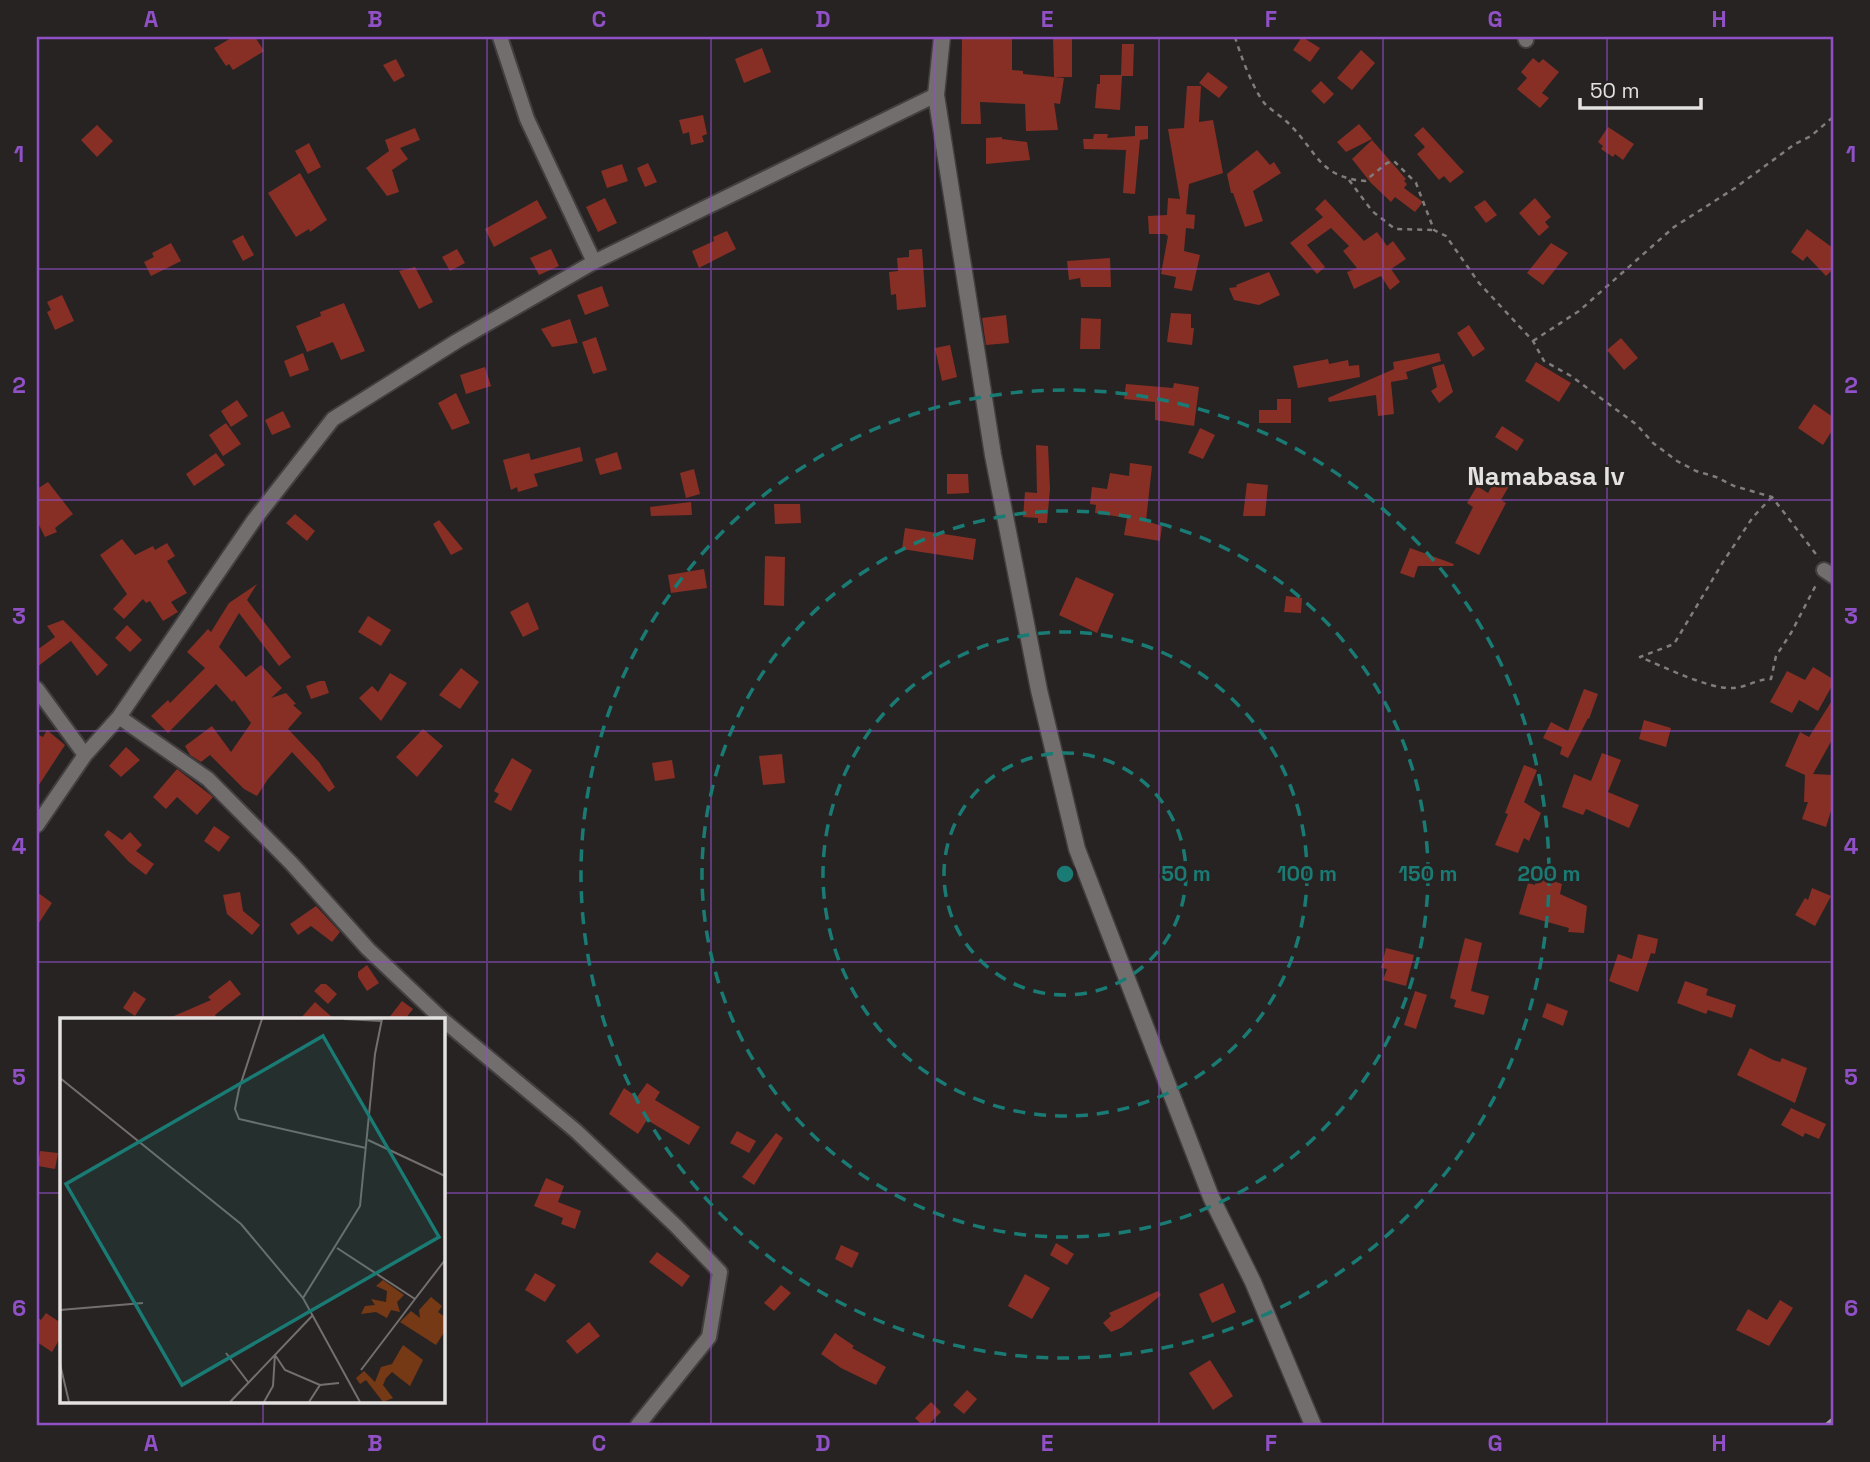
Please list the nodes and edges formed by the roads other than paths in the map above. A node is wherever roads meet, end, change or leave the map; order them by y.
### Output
1 (500, 37) edge
2 (942, 37) edge
3 (936, 95) junction
4 (594, 262) junction
5 (37, 689) edge
6 (119, 717) junction
7 (85, 755) junction
8 (37, 825) edge
9 (440, 1018) edge
10 (444, 1022) edge
11 (638, 1425) edge
12 (1313, 1425) edge

1 - 4 street
2 - 3 street
3 - 4 street
3 - 12 street
4 - 6 street
5 - 7 street
6 - 7 street
6 - 9 street
7 - 8 street
10 - 11 street

